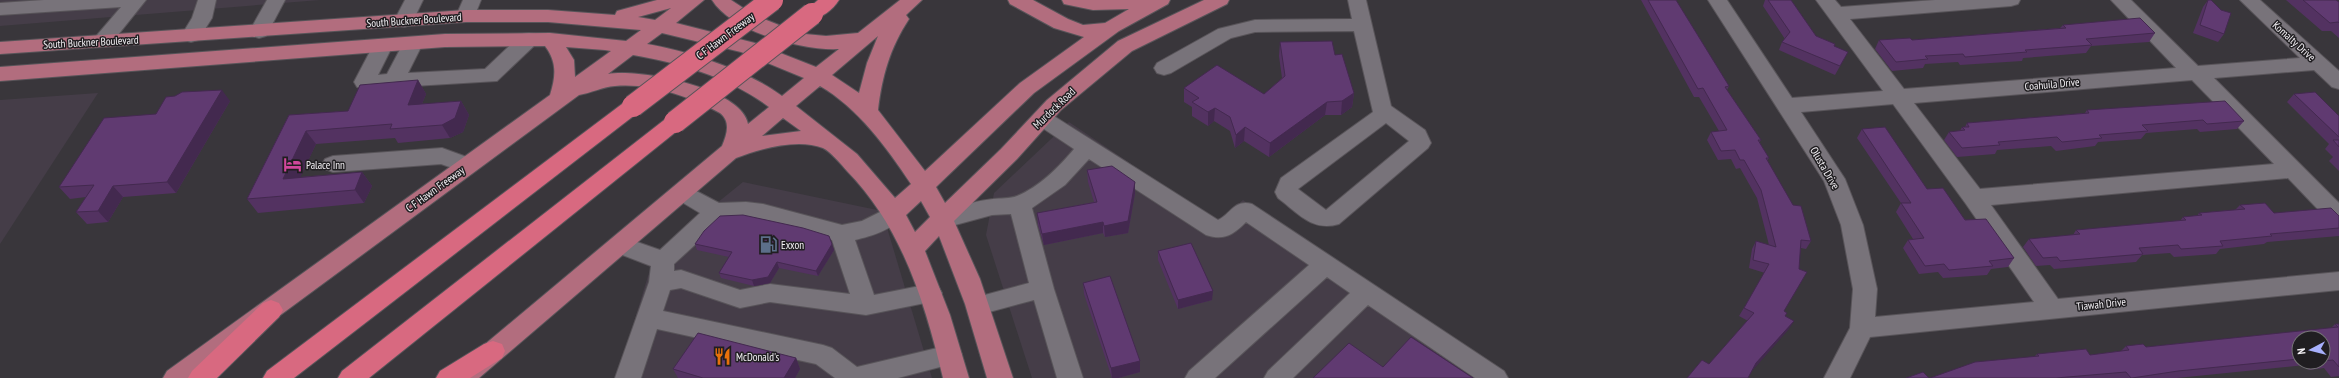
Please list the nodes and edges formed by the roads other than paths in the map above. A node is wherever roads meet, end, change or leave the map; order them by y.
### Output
1 (136, 0) edge
2 (207, 0) edge
3 (276, 0) edge
4 (414, 0) edge
5 (679, 0) edge
6 (695, 0) edge
7 (721, 0) edge
8 (772, 0) edge
9 (830, 0) edge
10 (914, 0) edge
11 (1017, 0) edge
12 (1071, 0) edge
13 (1220, 0) edge
14 (1357, 0) edge
15 (1717, 0) edge
16 (2011, 0) edge
17 (2120, 0) edge
18 (2249, 0) edge
19 (1158, 1) edge
20 (1830, 7) edge
21 (469, 8) edge
22 (0, 9) edge
23 (607, 19) junction
24 (404, 21) junction
25 (660, 25) junction
26 (1362, 25) junction
27 (1112, 27) junction
28 (1157, 29) junction
29 (259, 32) junction
30 (195, 36) junction
31 (869, 36) junction
32 (529, 39) junction
33 (550, 39) junction
34 (102, 41) junction
35 (413, 43) junction
36 (388, 44) junction
37 (628, 47) junction
38 (0, 48) edge
39 (183, 59) junction
40 (2318, 63) junction
41 (1164, 68) dead end
42 (2194, 73) junction
43 (0, 74) edge
44 (821, 76) junction
45 (394, 81) junction
46 (2339, 82) edge
47 (1896, 96) junction
48 (560, 98) junction
49 (1786, 106) junction
50 (783, 108) junction
51 (867, 111) junction
52 (1386, 113) junction
53 (1042, 118) junction
54 (833, 143) junction
55 (1087, 147) junction
56 (730, 152) junction
57 (333, 164) dead end
58 (467, 165) junction
59 (2292, 170) junction
60 (924, 184) junction
61 (683, 192) junction
62 (1974, 198) junction
63 (1020, 206) junction
64 (716, 212) junction
65 (894, 213) junction
66 (2339, 217) edge
67 (944, 220) junction
68 (842, 234) junction
69 (620, 245) junction
70 (912, 249) junction
71 (1324, 266) junction
72 (662, 272) junction
73 (2339, 281) edge
74 (1042, 289) junction
75 (930, 293) junction
76 (1365, 293) junction
77 (866, 306) junction
78 (978, 306) junction
79 (2052, 309) junction
80 (271, 310) junction
81 (650, 318) junction
82 (1862, 328) junction
83 (493, 351) junction
84 (953, 367) edge
85 (176, 378) edge
86 (201, 378) edge
87 (276, 378) edge
88 (351, 378) edge
89 (449, 378) edge
90 (462, 378) edge
91 (628, 378) edge
92 (853, 378) edge
93 (856, 378) edge
94 (1000, 378) edge
95 (1070, 378) edge
96 (1198, 378) edge
97 (1277, 378) edge
98 (1495, 378) edge
99 (1837, 378) edge

1 - 22 street
1 - 34 street
2 - 30 street
3 - 29 street
4 - 24 street
5 - 23 main road
6 - 25 main road, C F Hawn Freeway
7 - 31 main road
8 - 87 highway, C F Hawn Freeway, bridge
9 - 88 highway, bridge
10 - 31 main road
10 - 51 main road
11 - 27 main road
12 - 19 main road
13 - 28 main road, Murdock Road
14 - 26 street
15 - 49 street, Olusta Drive
16 - 20 street
17 - 42 street
18 - 40 street, Komalty Drive
19 - 27 main road
20 - 47 street
21 - 23 main road, South Buckner Boulevard
21 - 24 main road, South Buckner Boulevard
23 - 25 main road, South Buckner Boulevard
24 - 29 main road, South Buckner Boulevard
24 - 36 main road
25 - 37 main road, C F Hawn Freeway
25 - 44 main road, South Buckner Boulevard
26 - 41 street
26 - 52 street
27 - 28 main road
27 - 60 main road
28 - 53 main road, Murdock Road
29 - 30 main road, South Buckner Boulevard
30 - 34 main road, South Buckner Boulevard
30 - 39 main road
31 - 44 main road
32 - 33 main road, South Buckner Boulevard
32 - 35 main road, South Buckner Boulevard
32 - 45 street
33 - 37 main road, South Buckner Boulevard
33 - 48 main road
34 - 38 main road, South Buckner Boulevard
35 - 36 main road, South Buckner Boulevard
35 - 45 street
36 - 39 main road, South Buckner Boulevard
36 - 45 street
37 - 48 main road, C F Hawn Freeway
37 - 50 main road, South Buckner Boulevard
39 - 43 main road, South Buckner Boulevard
40 - 42 street, Coahuila Drive
40 - 46 street, Komalty Drive
42 - 47 street, Coahuila Drive
42 - 59 street
44 - 50 main road
44 - 51 main road, South Buckner Boulevard
47 - 49 street, Coahuila Drive
47 - 62 street
48 - 56 main road
48 - 58 main road, C F Hawn Freeway
49 - 82 street, Olusta Drive
50 - 54 main road, South Buckner Boulevard
50 - 56 main road
51 - 60 main road, South Buckner Boulevard
52 - 52 street
53 - 55 street
53 - 67 main road, Murdock Road
54 - 56 main road
54 - 65 main road, South Buckner Boulevard
55 - 63 street
55 - 71 street
56 - 61 main road
57 - 58 street
58 - 80 main road, C F Hawn Freeway
59 - 62 street
59 - 66 street
60 - 65 main road
60 - 67 main road, South Buckner Boulevard
61 - 64 street
61 - 69 main road
62 - 79 street
63 - 67 street
63 - 74 street
64 - 68 street
64 - 72 street
65 - 68 street
65 - 70 main road, South Buckner Boulevard
67 - 70 main road, Murdock Road
67 - 78 main road, South Buckner Boulevard
68 - 77 street
69 - 72 street
69 - 83 main road
70 - 75 main road, South Buckner Boulevard
71 - 76 street
71 - 96 street
72 - 77 street
72 - 81 street
73 - 79 street, Tiawah Drive
74 - 78 street
74 - 95 street
75 - 77 street
75 - 84 main road, South Buckner Boulevard
76 - 97 street
76 - 98 street
78 - 94 main road, South Buckner Boulevard
79 - 82 street, Tiawah Drive
80 - 85 main road, C F Hawn Freeway
80 - 86 highway
81 - 91 street
81 - 92 street
82 - 99 street, Olusta Drive
83 - 89 highway
83 - 90 main road
84 - 93 street

